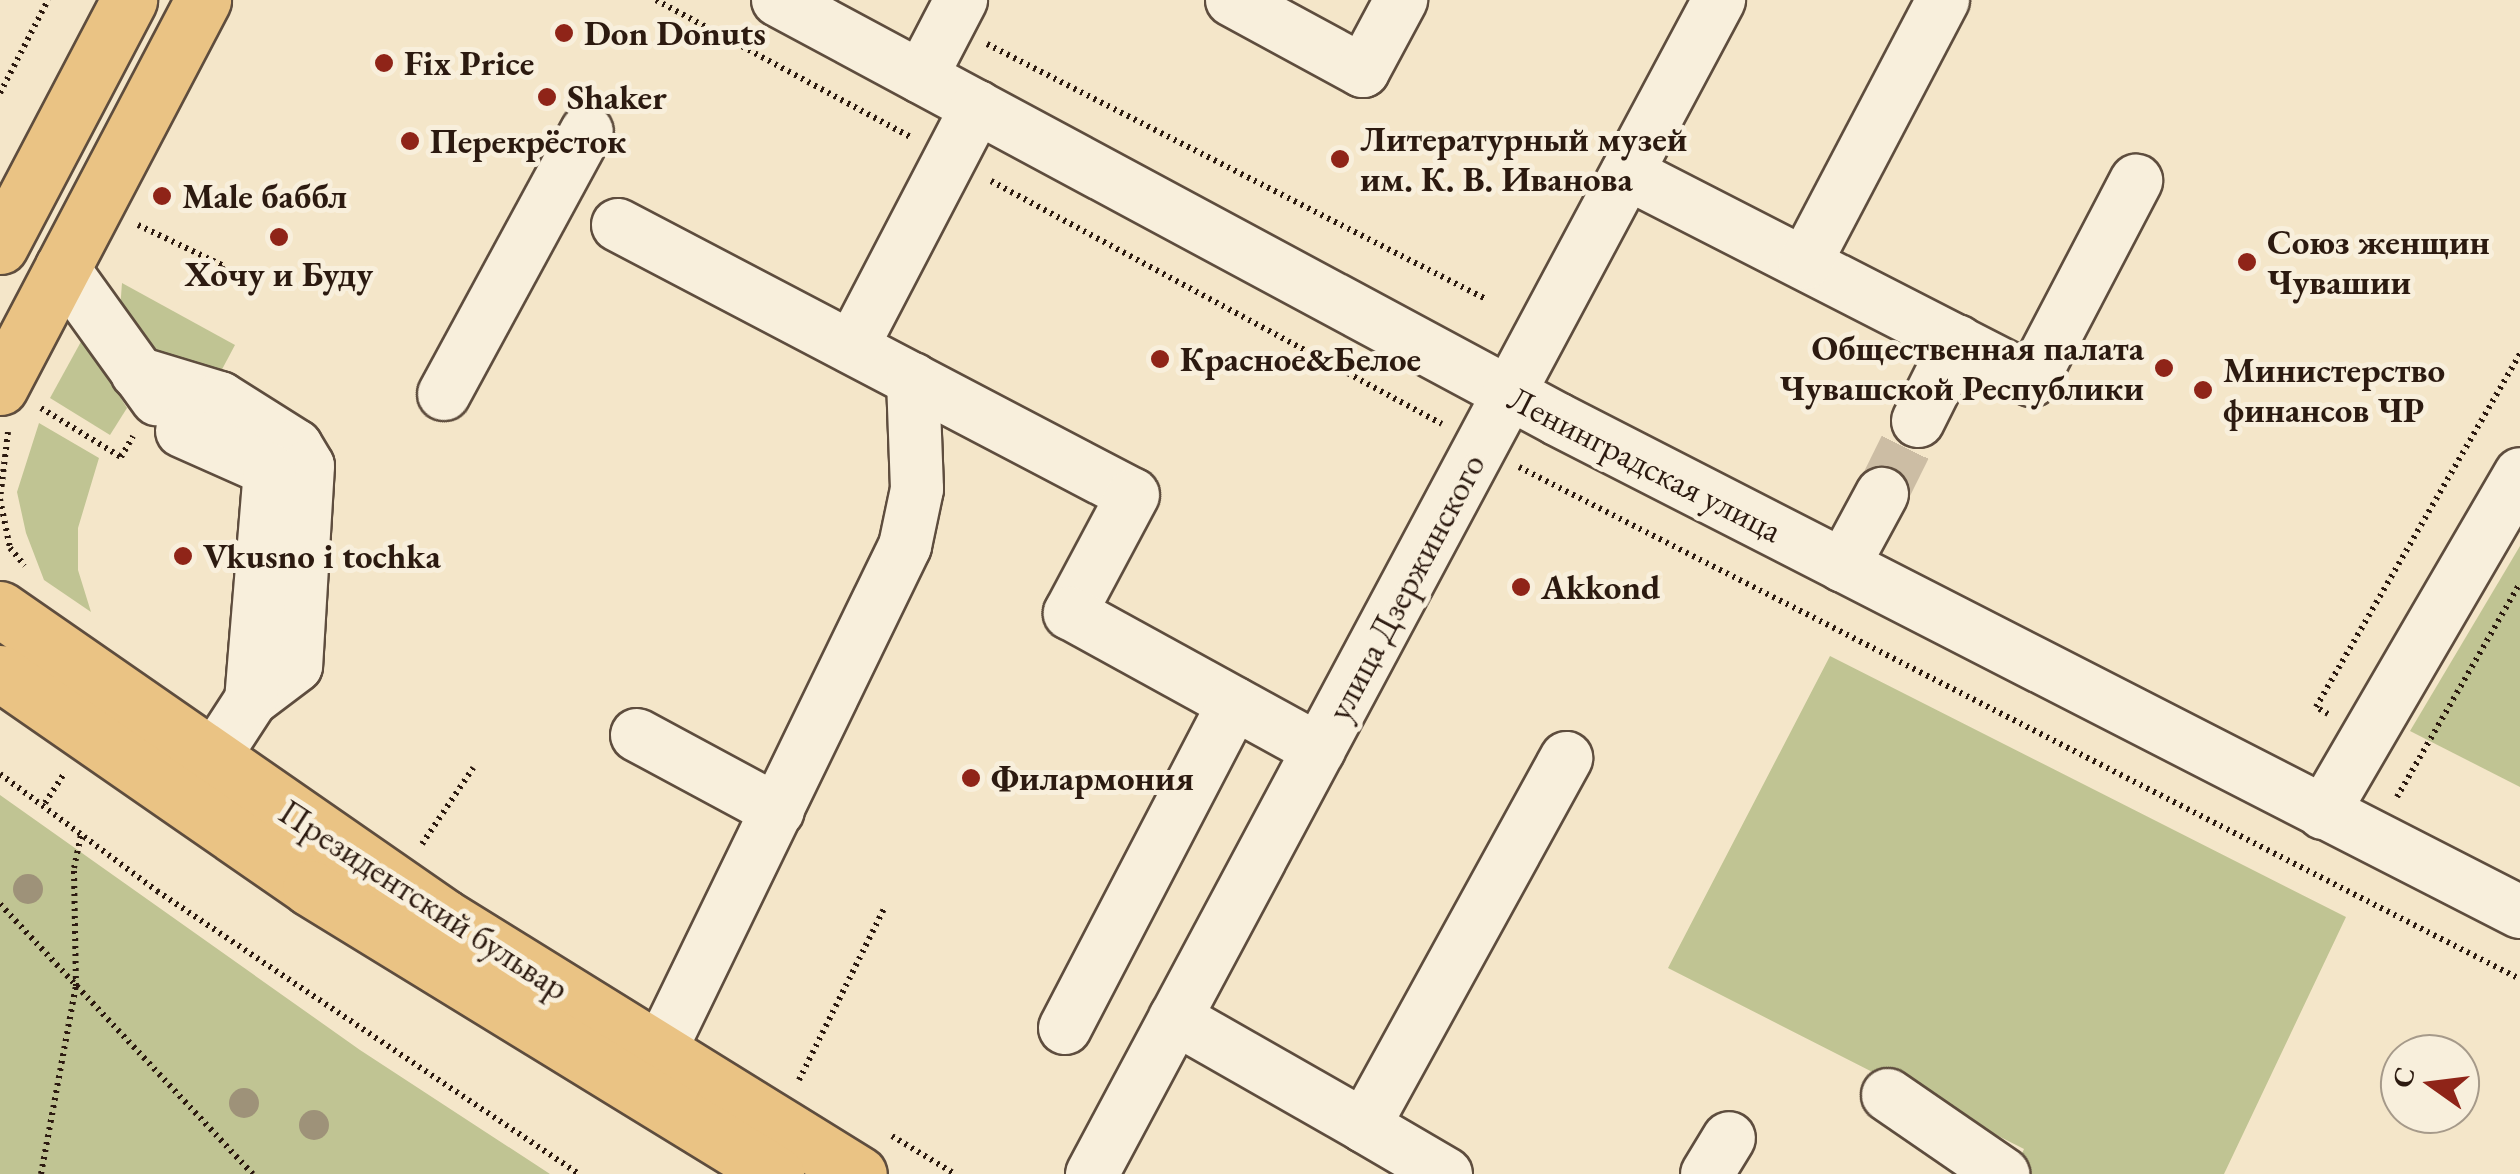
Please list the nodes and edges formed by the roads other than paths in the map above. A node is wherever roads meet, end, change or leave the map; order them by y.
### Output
1 (129, 0) edge
2 (203, 0) edge
3 (778, 0) edge
4 (1232, 0) edge
5 (1401, 0) edge
6 (1719, 0) edge
7 (1943, 0) edge
8 (971, 20) edge
9 (921, 77) junction
10 (978, 108) junction
11 (587, 132) dead end
12 (1627, 173) junction
13 (2136, 181) dead end
14 (618, 226) dead end
15 (0, 246) edge
16 (1805, 263) junction
17 (62, 268) junction
18 (1958, 342) junction
19 (852, 347) junction
20 (137, 373) junction
21 (913, 379) junction
22 (444, 394) dead end
23 (1510, 394) junction
24 (12, 404) edge
25 (1918, 421) tunnel mouth
26 (2520, 474) edge
27 (1882, 494) tunnel mouth
28 (1843, 566) junction
29 (16, 592) edge
30 (0, 673) edge
31 (1234, 703) junction
32 (232, 728) junction
33 (637, 734) dead end
34 (1319, 750) junction
35 (1566, 758) dead end
36 (778, 810) junction
37 (2323, 814) junction
38 (2520, 912) edge
39 (1175, 1018) junction
40 (1065, 1028) dead end
41 (659, 1054) junction
42 (1888, 1095) dead end
43 (1364, 1126) junction
44 (776, 1174) edge
45 (859, 1174) edge
46 (1092, 1174) edge
47 (1446, 1174) edge
48 (2002, 1174) edge

1 - 15 main road
2 - 17 main road
3 - 9 street, Ленинградская улица
4 - 5 street
6 - 12 street, улица Дзержинского
7 - 16 street
8 - 9 street
9 - 10 street, Ленинградская улица
10 - 19 street
10 - 23 street, Ленинградская улица
11 - 22 street
12 - 16 street
12 - 23 street, улица Дзержинского
13 - 18 street
14 - 19 street
16 - 18 street
17 - 20 street
17 - 24 main road
18 - 25 street
19 - 21 street
20 - 32 street
20 - 32 street
21 - 31 street
21 - 36 street
23 - 28 street, Ленинградская улица
23 - 34 street, улица Дзержинского
26 - 37 street
27 - 28 street
28 - 37 street, Ленинградская улица
29 - 32 main road, Президентский бульвар
30 - 44 main road, Президентский бульвар
31 - 34 street
31 - 40 street
32 - 41 main road, Президентский бульвар
33 - 36 street
34 - 39 street, улица Дзержинского
35 - 43 street
36 - 41 street
37 - 38 street, Ленинградская улица
39 - 43 street
39 - 46 street, улица Дзержинского
41 - 45 main road, Президентский бульвар
42 - 48 street
43 - 47 street

